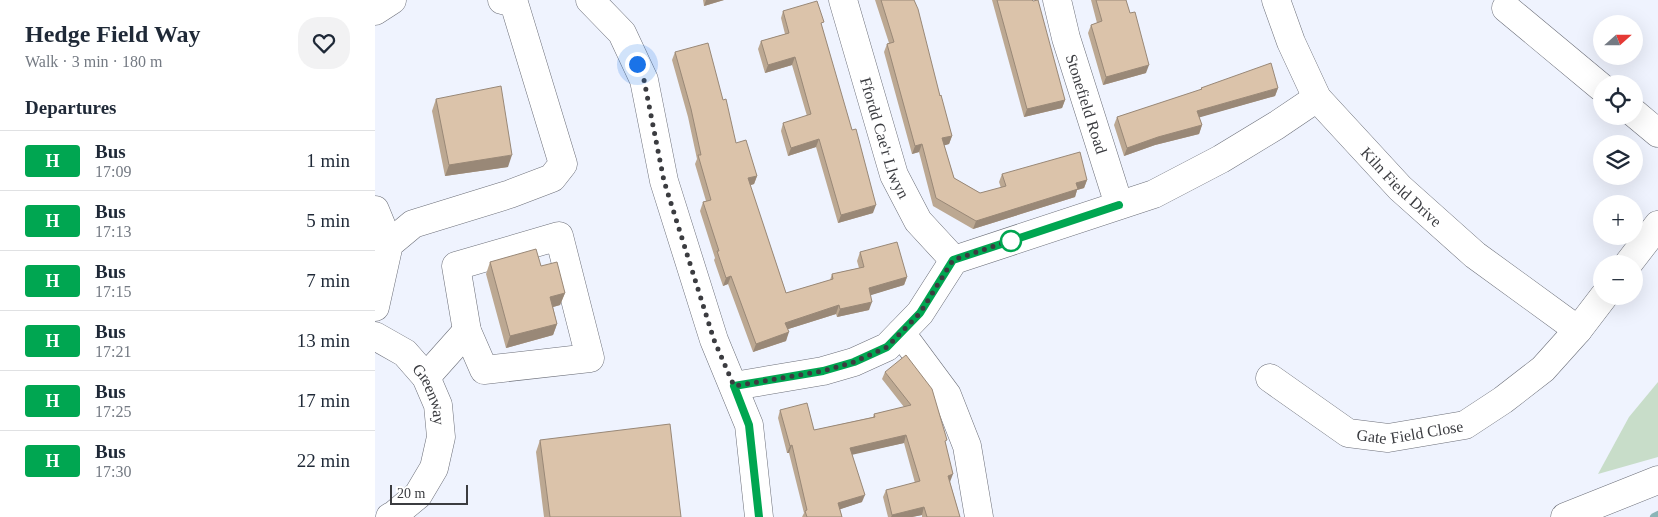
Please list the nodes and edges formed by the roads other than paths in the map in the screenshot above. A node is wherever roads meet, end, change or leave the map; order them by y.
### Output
1 (392, 0) edge
2 (502, 0) edge
3 (590, 0) edge
4 (843, 0) edge
5 (1057, 0) edge
6 (1276, 0) edge
7 (1506, 8) dead end
8 (375, 11) edge
9 (1593, 80) edge
10 (1317, 98) junction
11 (1643, 120) edge
12 (1658, 133) edge
13 (1119, 205) junction
14 (375, 210) edge
15 (1658, 224) edge
16 (389, 244) junction
17 (1635, 255) edge
18 (953, 260) junction
19 (1597, 305) edge
20 (375, 307) edge
21 (1579, 330) junction
22 (467, 331) junction
23 (901, 333) junction
24 (375, 336) edge
25 (425, 377) junction
26 (1270, 378) dead end
27 (734, 386) junction
28 (1658, 480) edge
29 (390, 517) edge
30 (759, 517) edge
31 (979, 517) edge
32 (1565, 517) edge

1 - 8 street
2 - 16 street
3 - 27 street
4 - 18 street, Ffordd Cae'r Llwyn
5 - 13 street, Stonefield Road
6 - 10 street, Kiln Field Drive
7 - 9 street
10 - 13 street
10 - 21 street, Kiln Field Drive
11 - 12 street
13 - 18 street
14 - 16 street
15 - 17 street
16 - 20 street
18 - 23 street
19 - 21 street, Gate Field Close
21 - 26 street, Gate Field Close
22 - 22 street
22 - 25 street
23 - 27 street
23 - 31 street
24 - 25 street, Greenway
25 - 29 street, Greenway
27 - 30 street
28 - 32 street

